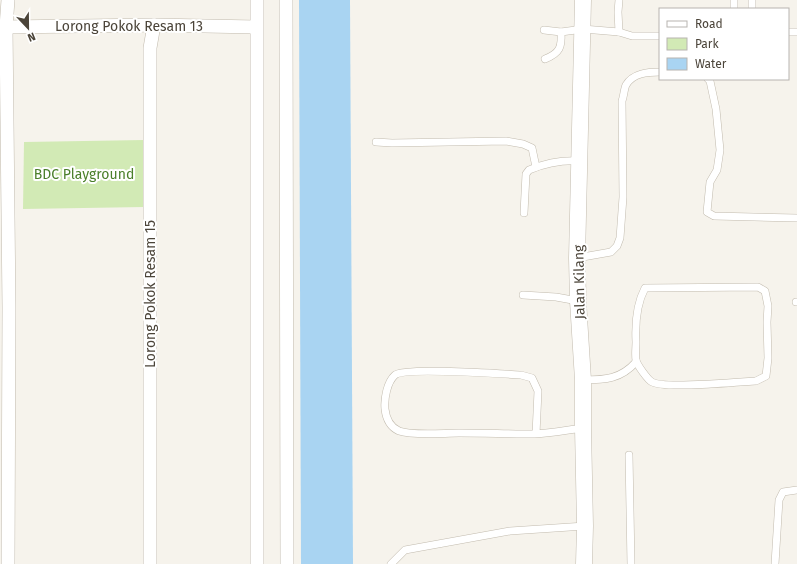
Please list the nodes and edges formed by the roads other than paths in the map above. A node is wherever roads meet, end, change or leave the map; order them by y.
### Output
1 (8, 0) edge
2 (257, 0) edge
3 (286, 0) edge
4 (583, 0) edge
5 (618, 0) edge
6 (154, 24) junction
7 (6, 27) junction
8 (256, 27) junction
9 (583, 29) junction
10 (544, 30) dead end
11 (561, 32) junction
12 (619, 32) junction
13 (659, 36) edge
14 (545, 59) dead end
15 (659, 72) edge
16 (709, 80) edge
17 (376, 142) dead end
18 (579, 161) junction
19 (536, 167) junction
20 (524, 213) dead end
21 (797, 218) edge
22 (578, 258) junction
23 (523, 294) dead end
24 (578, 301) junction
25 (636, 362) junction
26 (584, 380) junction
27 (583, 428) junction
28 (536, 434) junction
29 (629, 455) dead end
30 (797, 490) edge
31 (585, 526) junction
32 (8, 564) edge
33 (150, 564) edge
34 (258, 564) edge
35 (287, 564) edge
36 (391, 564) edge
37 (584, 564) edge
38 (631, 564) edge
39 (775, 564) edge

1 - 7 street
2 - 8 street
3 - 35 street
4 - 9 street, Jalan Kilang
5 - 12 lane
6 - 7 street, Lorong Pokok Resam 13
6 - 8 street, Lorong Pokok Resam 13
6 - 33 street, Lorong Pokok Resam 15
7 - 32 street
8 - 34 street
9 - 11 lane
9 - 12 lane
9 - 18 street, Jalan Kilang
10 - 11 lane
11 - 14 lane
12 - 13 lane
15 - 22 lane
16 - 21 lane
17 - 19 lane
18 - 19 lane
18 - 22 street, Jalan Kilang
19 - 20 lane
22 - 24 street, Jalan Kilang
23 - 24 lane
24 - 26 street, Jalan Kilang
25 - 25 lane
25 - 26 lane
26 - 27 street, Jalan Kilang
27 - 28 lane
27 - 31 street, Jalan Kilang
28 - 28 lane
29 - 38 lane
30 - 39 lane
31 - 36 lane
31 - 37 street, Jalan Kilang

